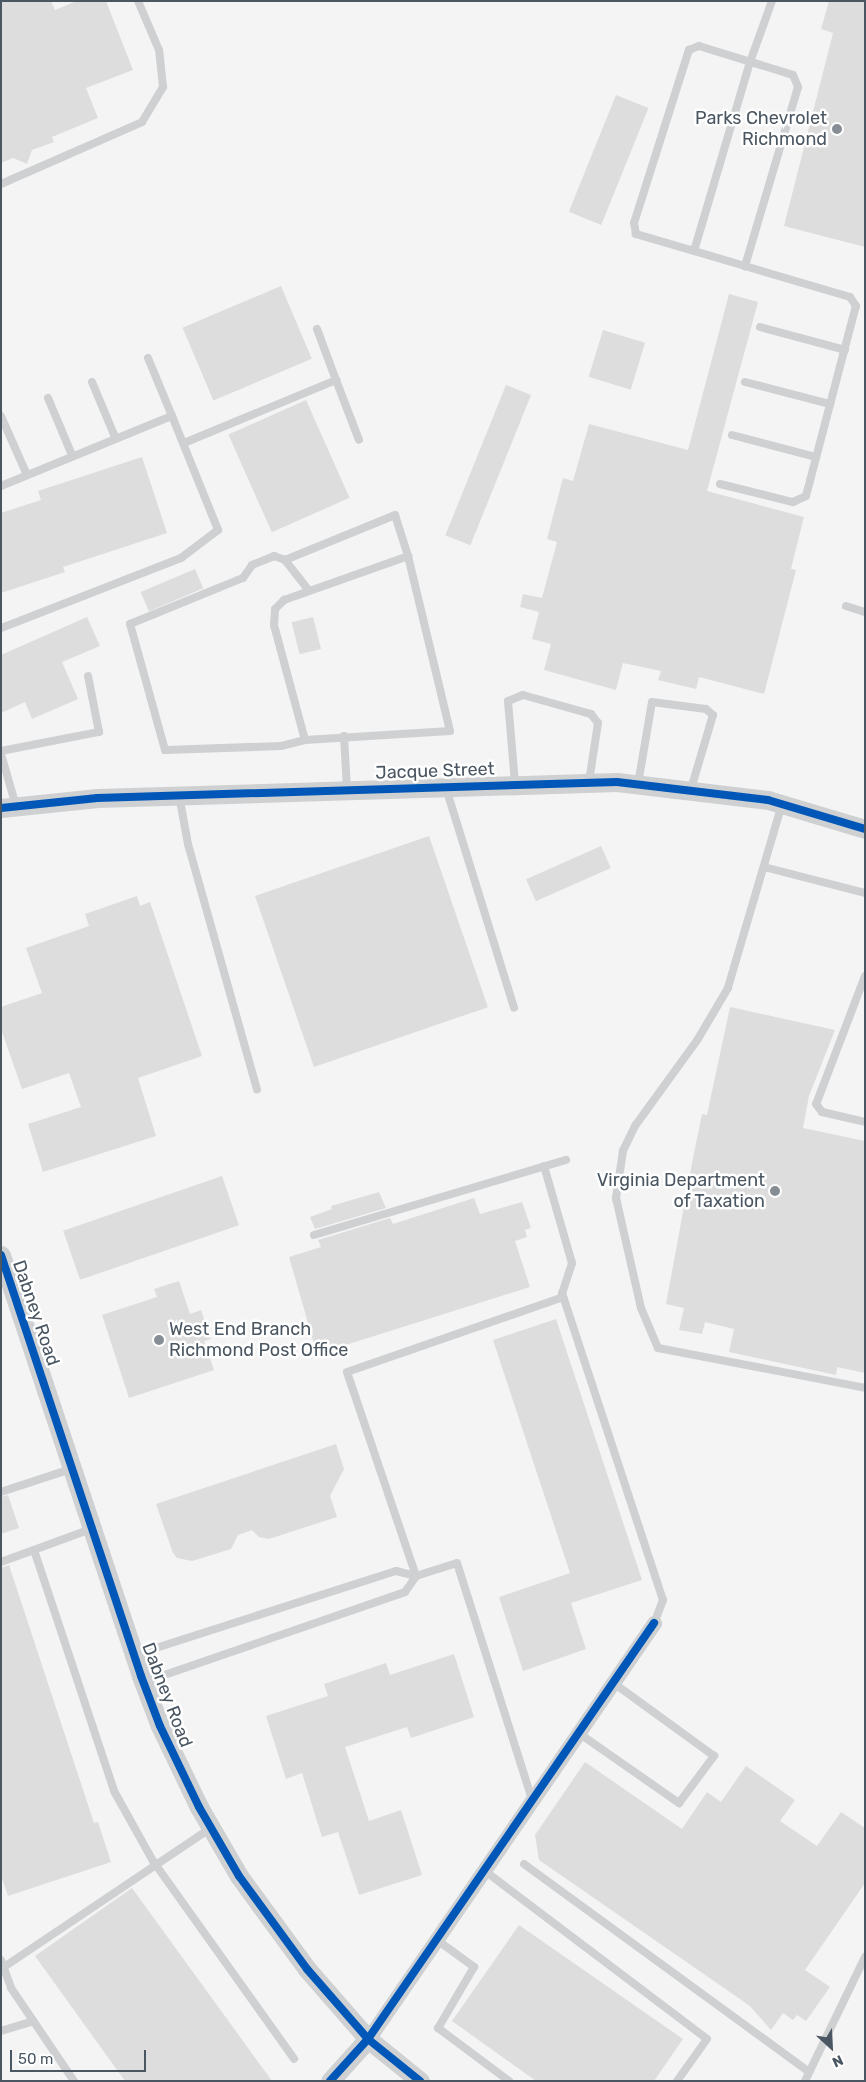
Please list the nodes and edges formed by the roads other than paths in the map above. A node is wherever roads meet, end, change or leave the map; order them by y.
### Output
1 (138, 1) edge
2 (770, 2) edge
3 (750, 62) junction
4 (1, 184) edge
5 (694, 251) junction
6 (745, 266) junction
7 (760, 327) dead end
8 (317, 329) dead end
9 (845, 350) junction
10 (148, 358) dead end
11 (336, 380) junction
12 (92, 382) dead end
13 (745, 382) dead end
14 (48, 398) dead end
15 (830, 404) junction
16 (1, 416) edge
17 (172, 416) junction
18 (732, 435) dead end
19 (115, 437) junction
20 (359, 440) dead end
21 (184, 443) junction
22 (72, 455) junction
23 (816, 457) junction
24 (27, 475) junction
25 (720, 484) dead end
26 (1, 486) edge
27 (408, 556) junction
28 (285, 560) junction
29 (309, 591) junction
30 (846, 606) dead end
31 (865, 612) edge
32 (1, 628) edge
33 (88, 676) dead end
34 (344, 736) junction
35 (305, 740) junction
36 (1, 753) edge
37 (589, 782) junction
38 (515, 783) junction
39 (638, 784) junction
40 (446, 786) junction
41 (347, 789) junction
42 (691, 789) junction
43 (179, 795) junction
44 (782, 804) junction
45 (9, 807) edge
46 (865, 829) edge
47 (764, 868) junction
48 (865, 894) edge
49 (865, 976) edge
50 (514, 1008) dead end
51 (257, 1089) dead end
52 (865, 1122) edge
53 (566, 1160) dead end
54 (544, 1166) junction
55 (314, 1236) dead end
56 (1, 1255) edge
57 (563, 1297) junction
58 (865, 1388) edge
59 (73, 1468) junction
60 (1, 1492) edge
61 (93, 1529) junction
62 (34, 1550) junction
63 (1, 1562) edge
64 (416, 1576) junction
65 (654, 1623) joint
66 (134, 1655) junction
67 (144, 1682) junction
68 (614, 1684) junction
69 (580, 1734) junction
70 (533, 1803) junction
71 (211, 1828) junction
72 (154, 1864) junction
73 (524, 1864) dead end
74 (485, 1871) junction
75 (437, 1940) junction
76 (865, 1957) edge
77 (2, 1963) edge
78 (33, 2021) junction
79 (1, 2031) edge
80 (368, 2039) junction
81 (294, 2059) dead end
82 (809, 2072) junction
83 (74, 2081) edge
84 (330, 2081) edge
85 (420, 2081) edge
86 (509, 2081) edge
87 (677, 2081) edge
88 (805, 2081) edge

1 - 4 lane
2 - 3 lane
3 - 5 lane
3 - 5 lane
3 - 6 lane
5 - 6 lane
6 - 9 lane
7 - 9 lane
8 - 11 lane
9 - 15 lane
10 - 17 lane
11 - 20 lane
11 - 21 lane
12 - 19 lane
13 - 15 lane
14 - 22 lane
15 - 23 lane
16 - 24 lane
17 - 19 lane
17 - 21 lane
18 - 23 lane
19 - 22 lane
21 - 32 lane
22 - 24 lane
23 - 25 lane
24 - 26 lane
27 - 28 lane
27 - 29 lane
27 - 34 lane
28 - 29 lane
28 - 35 lane
29 - 35 lane
30 - 31 lane
33 - 36 lane
34 - 35 lane
34 - 41 lane
36 - 45 lane
37 - 38 street, Jacque Street
37 - 38 lane
37 - 39 street, Jacque Street
38 - 40 street, Jacque Street
39 - 42 street, Jacque Street
39 - 42 lane
40 - 41 street, Jacque Street
40 - 50 lane
41 - 43 street, Jacque Street
42 - 44 street, Jacque Street
43 - 45 street, Jacque Street
43 - 51 lane
44 - 46 street, Jacque Street
44 - 47 lane
47 - 48 lane
47 - 58 lane
49 - 52 lane
53 - 54 lane
54 - 55 lane
54 - 57 lane
56 - 59 street, Dabney Road
57 - 64 lane
57 - 65 lane
59 - 60 lane
59 - 61 street, Dabney Road
61 - 62 lane
61 - 66 street, Dabney Road
62 - 63 lane
62 - 72 lane
64 - 66 lane
64 - 67 lane
64 - 70 lane
65 - 68 street
66 - 67 street, Dabney Road
67 - 71 street, Dabney Road
68 - 69 street
68 - 69 lane
69 - 70 street
70 - 74 street
71 - 72 lane
71 - 80 street, Dabney Road
72 - 77 lane
72 - 81 lane
73 - 82 lane
74 - 75 street
74 - 87 lane
75 - 80 street
75 - 86 lane
76 - 82 lane
77 - 78 lane
78 - 79 lane
78 - 83 lane
80 - 84 street
80 - 85 street, Dabney Road
82 - 88 lane

